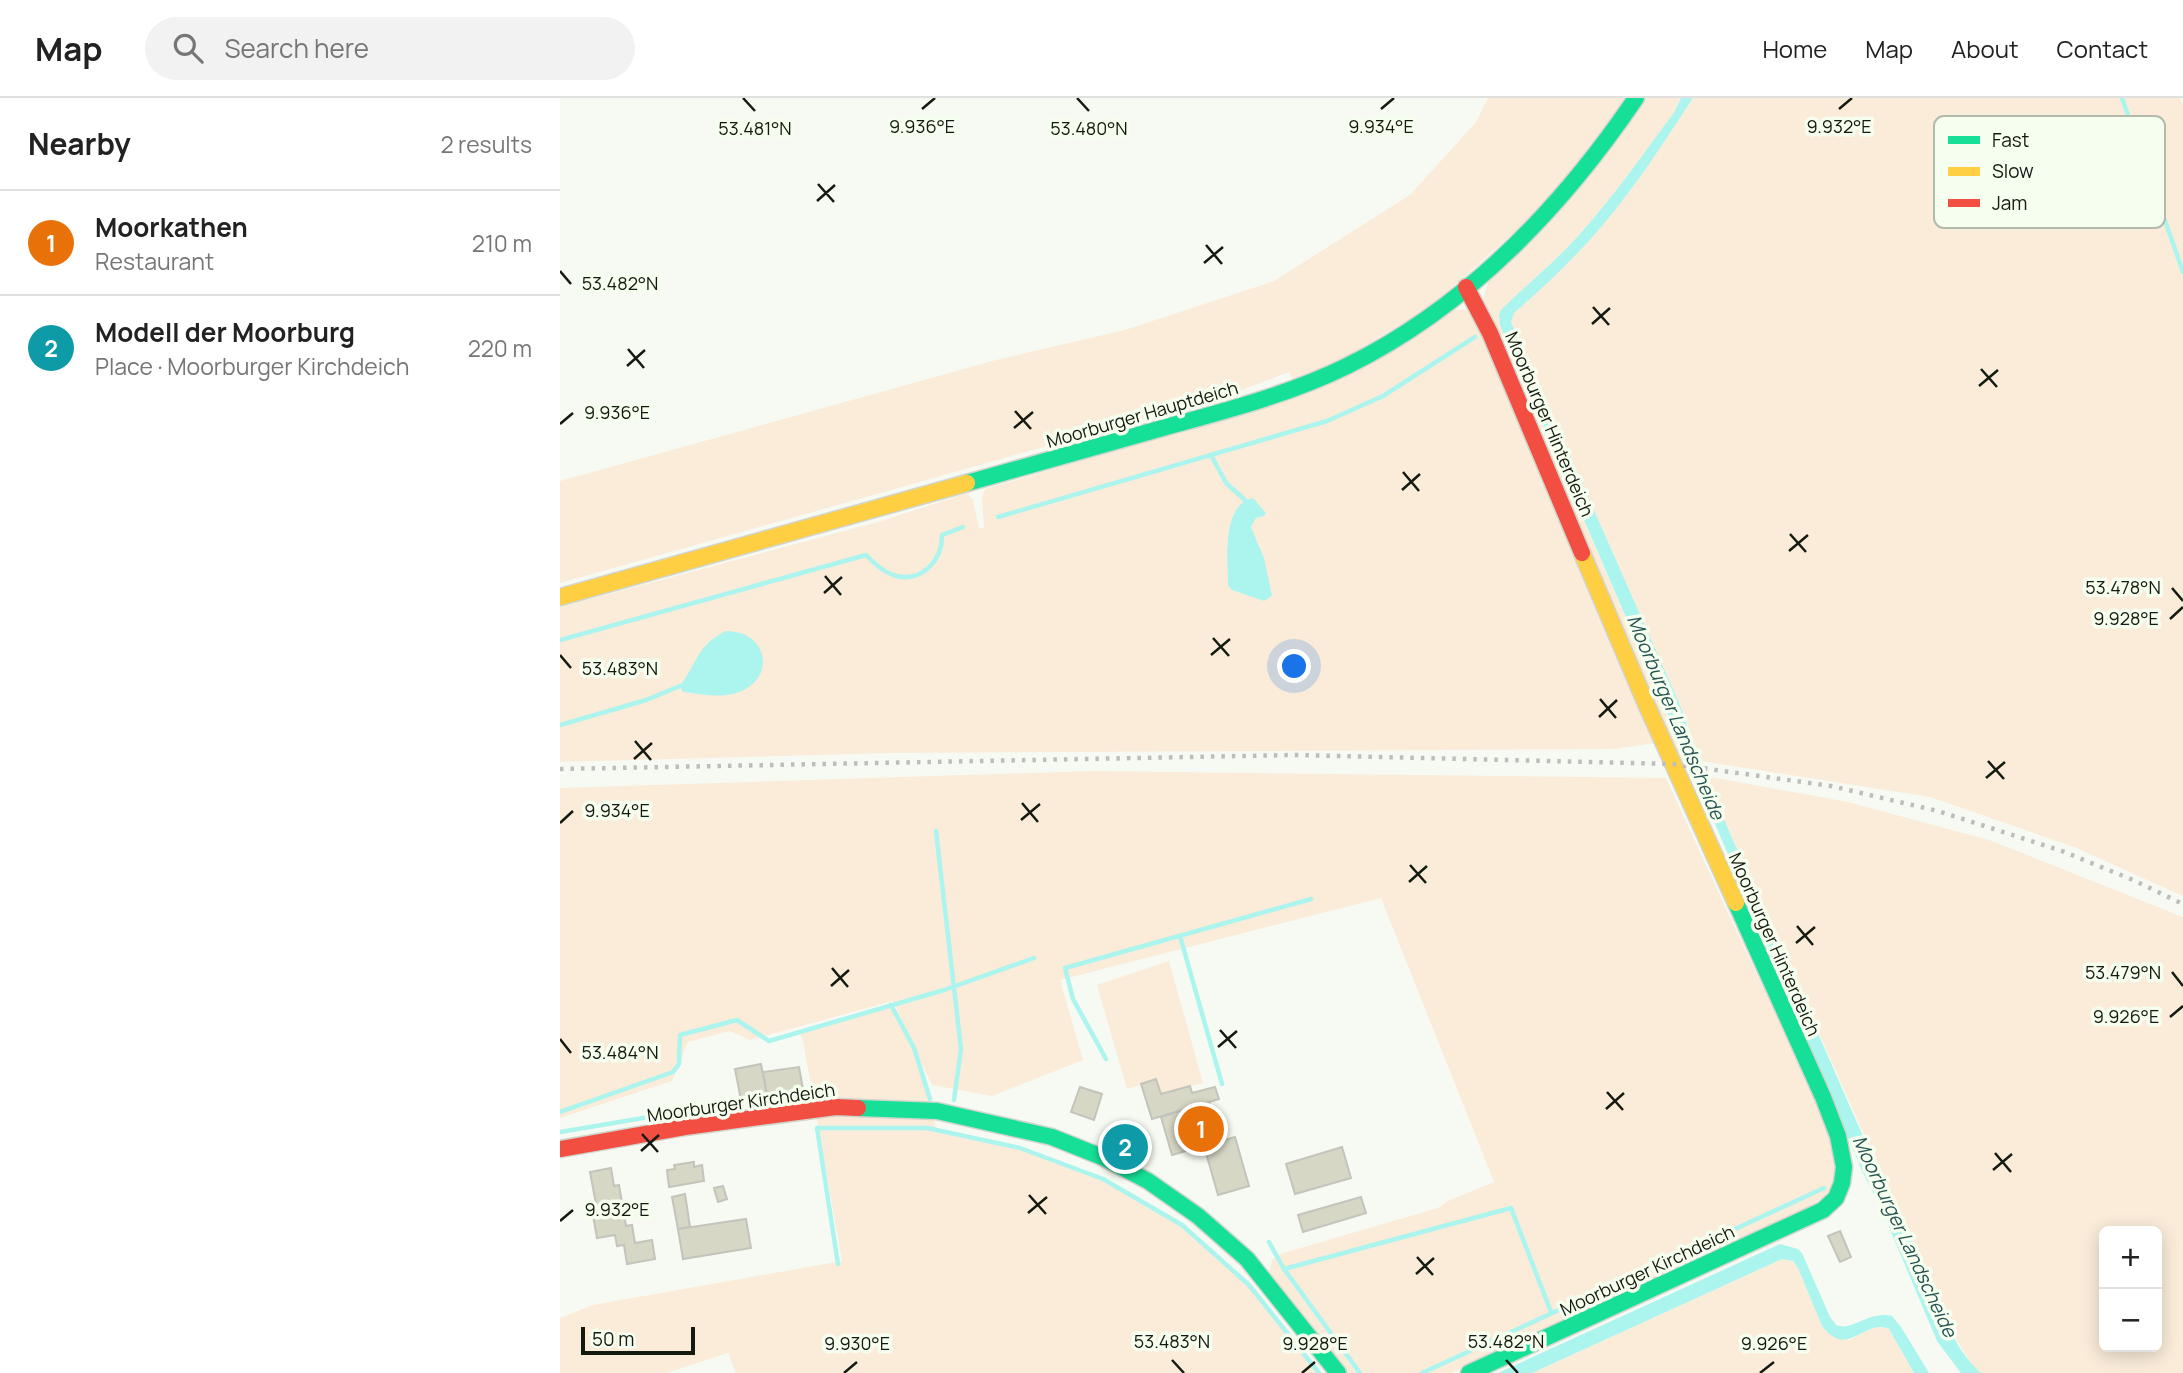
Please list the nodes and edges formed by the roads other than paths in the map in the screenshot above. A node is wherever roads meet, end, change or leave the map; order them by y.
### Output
1 (1636, 98) edge
2 (1466, 287) junction
3 (560, 597) edge
4 (560, 1149) edge
5 (1838, 1197) joint
6 (1338, 1373) edge
7 (1469, 1373) edge

1 - 2 street, Moorburger Hauptdeich
2 - 3 street, Moorburger Hauptdeich
2 - 5 street, Moorburger Hinterdeich
4 - 6 street, Moorburger Kirchdeich
5 - 7 street, Moorburger Kirchdeich

